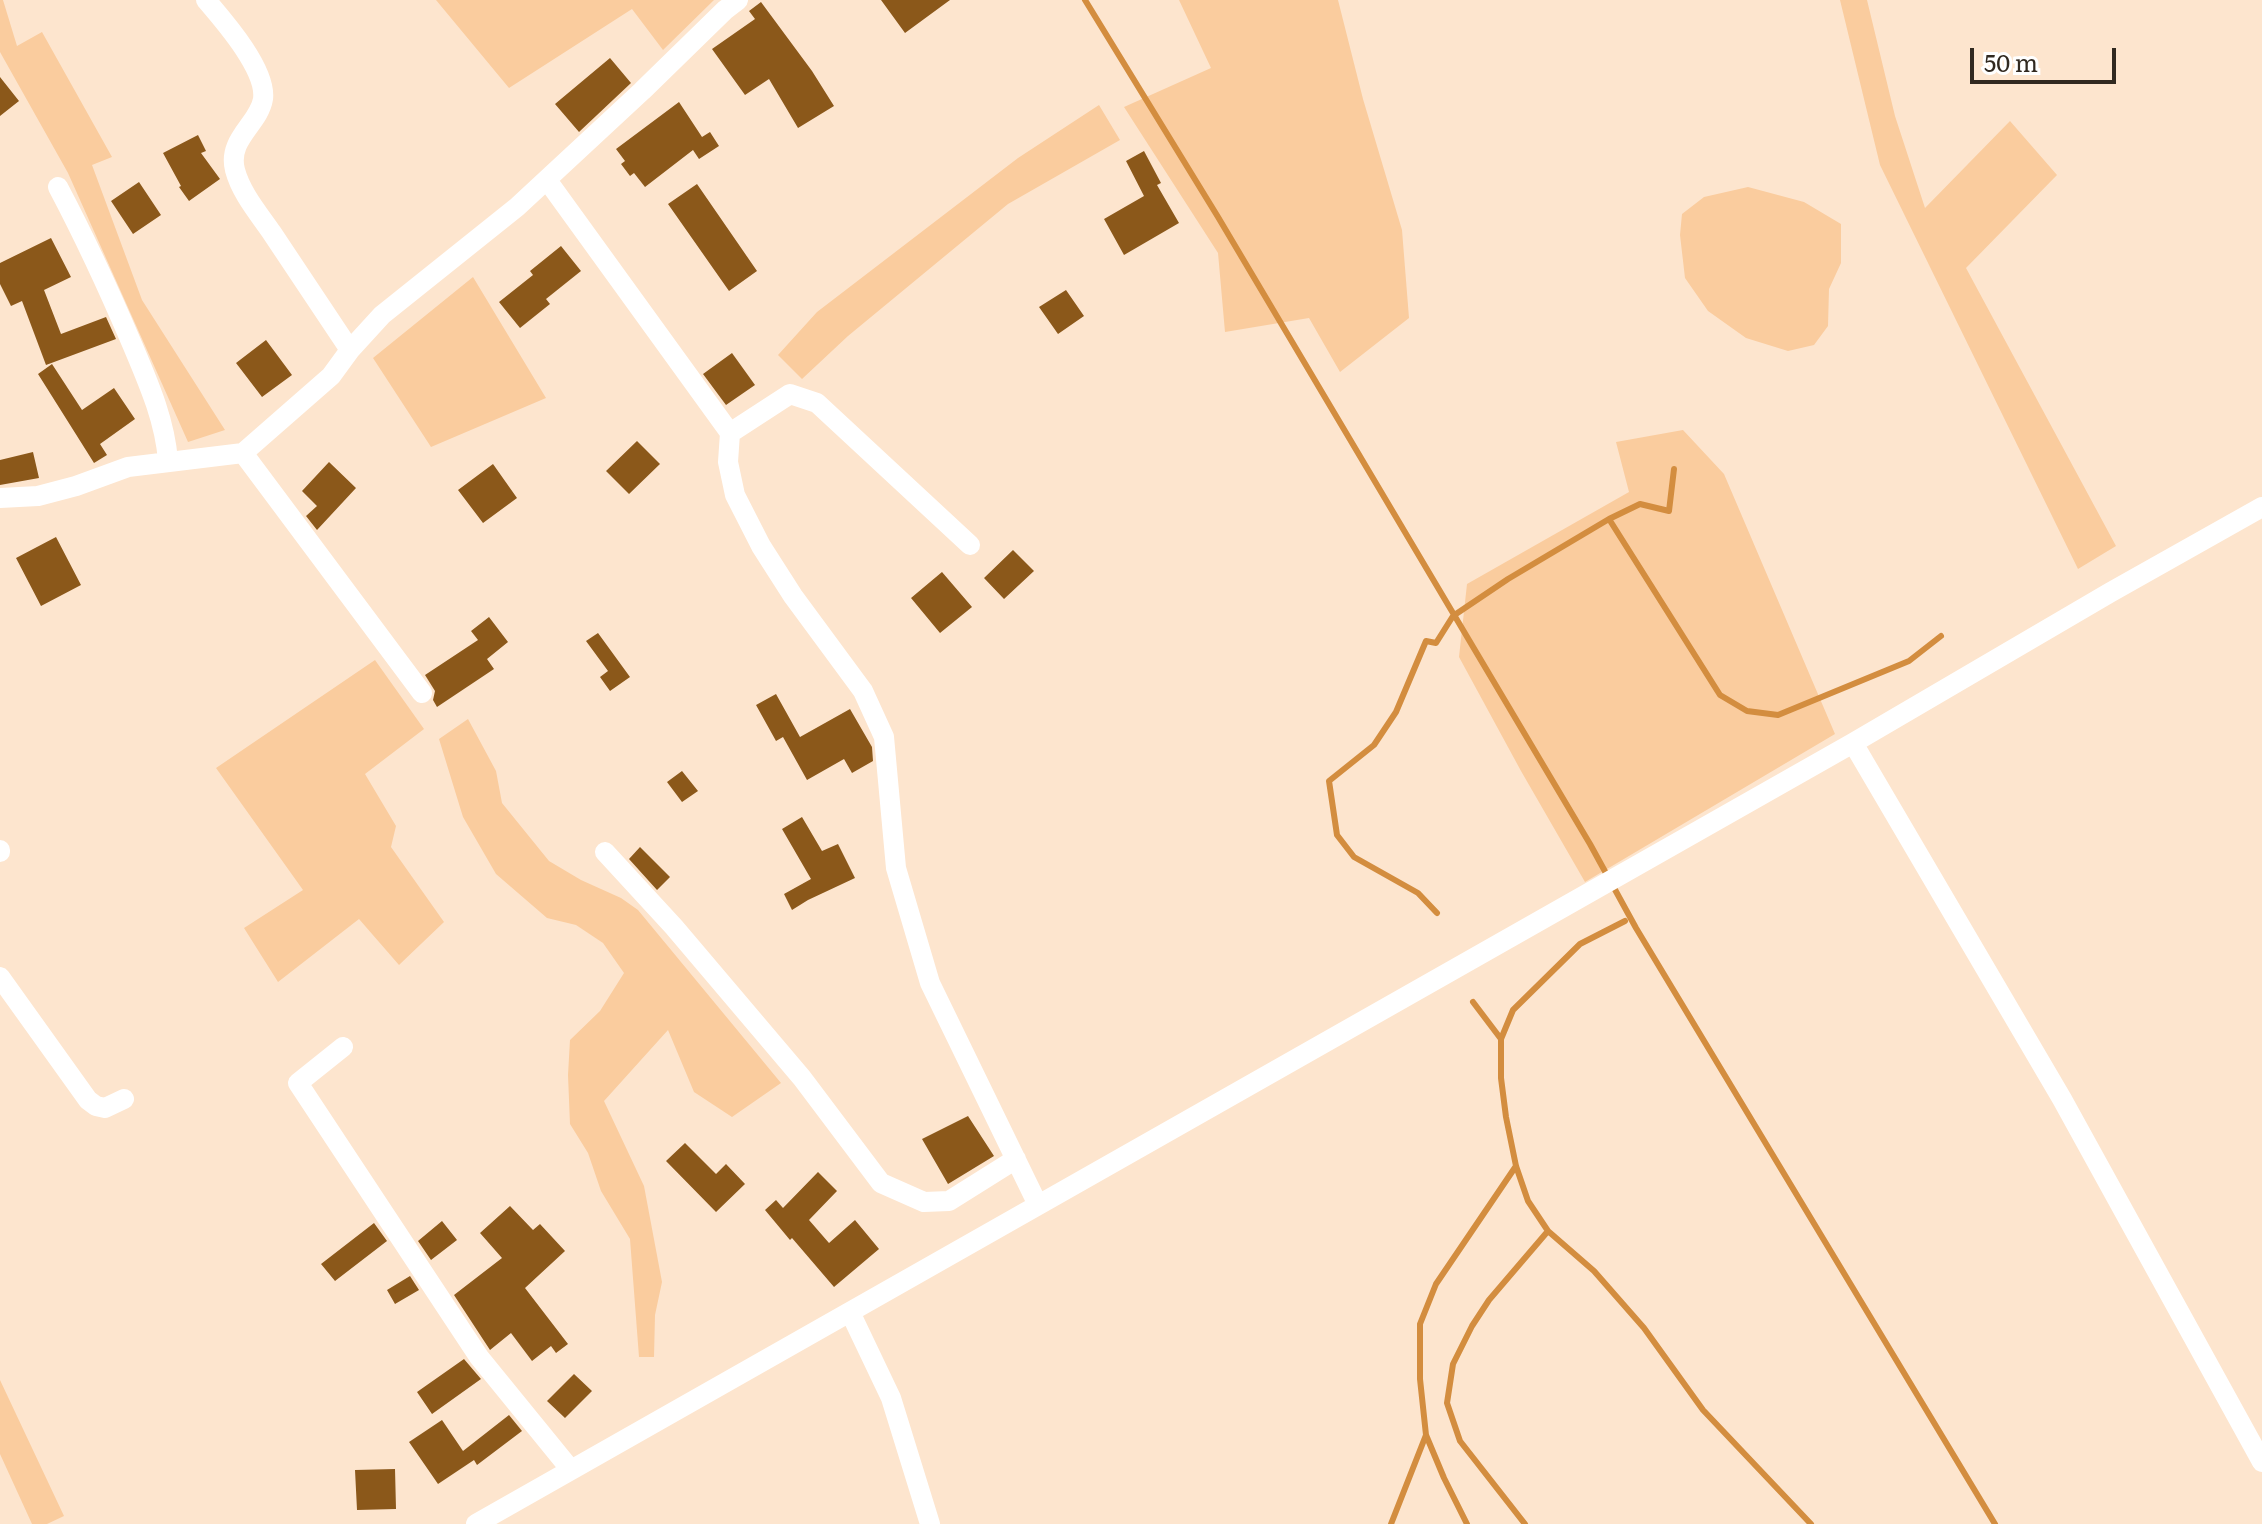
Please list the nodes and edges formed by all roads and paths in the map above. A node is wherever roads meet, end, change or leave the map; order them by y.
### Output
1 (206, 0) edge
2 (738, 0) edge
3 (547, 180) junction
4 (58, 187) dead end
5 (350, 350) junction
6 (730, 433) junction
7 (243, 453) junction
8 (168, 461) junction
9 (0, 498) edge
10 (2262, 507) edge
11 (970, 545) dead end
12 (422, 693) dead end
13 (1853, 743) junction
14 (605, 852) dead end
15 (0, 977) edge
16 (343, 1047) dead end
17 (124, 1099) dead end
18 (1016, 1159) junction
19 (1038, 1205) junction
20 (850, 1312) junction
21 (2262, 1462) edge
22 (571, 1470) junction
23 (476, 1524) edge
24 (930, 1524) edge

1 - 5 street
2 - 3 street
3 - 5 street
3 - 6 street
4 - 8 street
5 - 7 street
6 - 11 street
6 - 18 street
7 - 8 street
7 - 12 street
8 - 9 street
10 - 13 street
13 - 19 street
13 - 21 street
14 - 18 street
15 - 17 street
16 - 22 street
18 - 19 street
19 - 20 street
20 - 22 street
20 - 24 street
22 - 23 street

